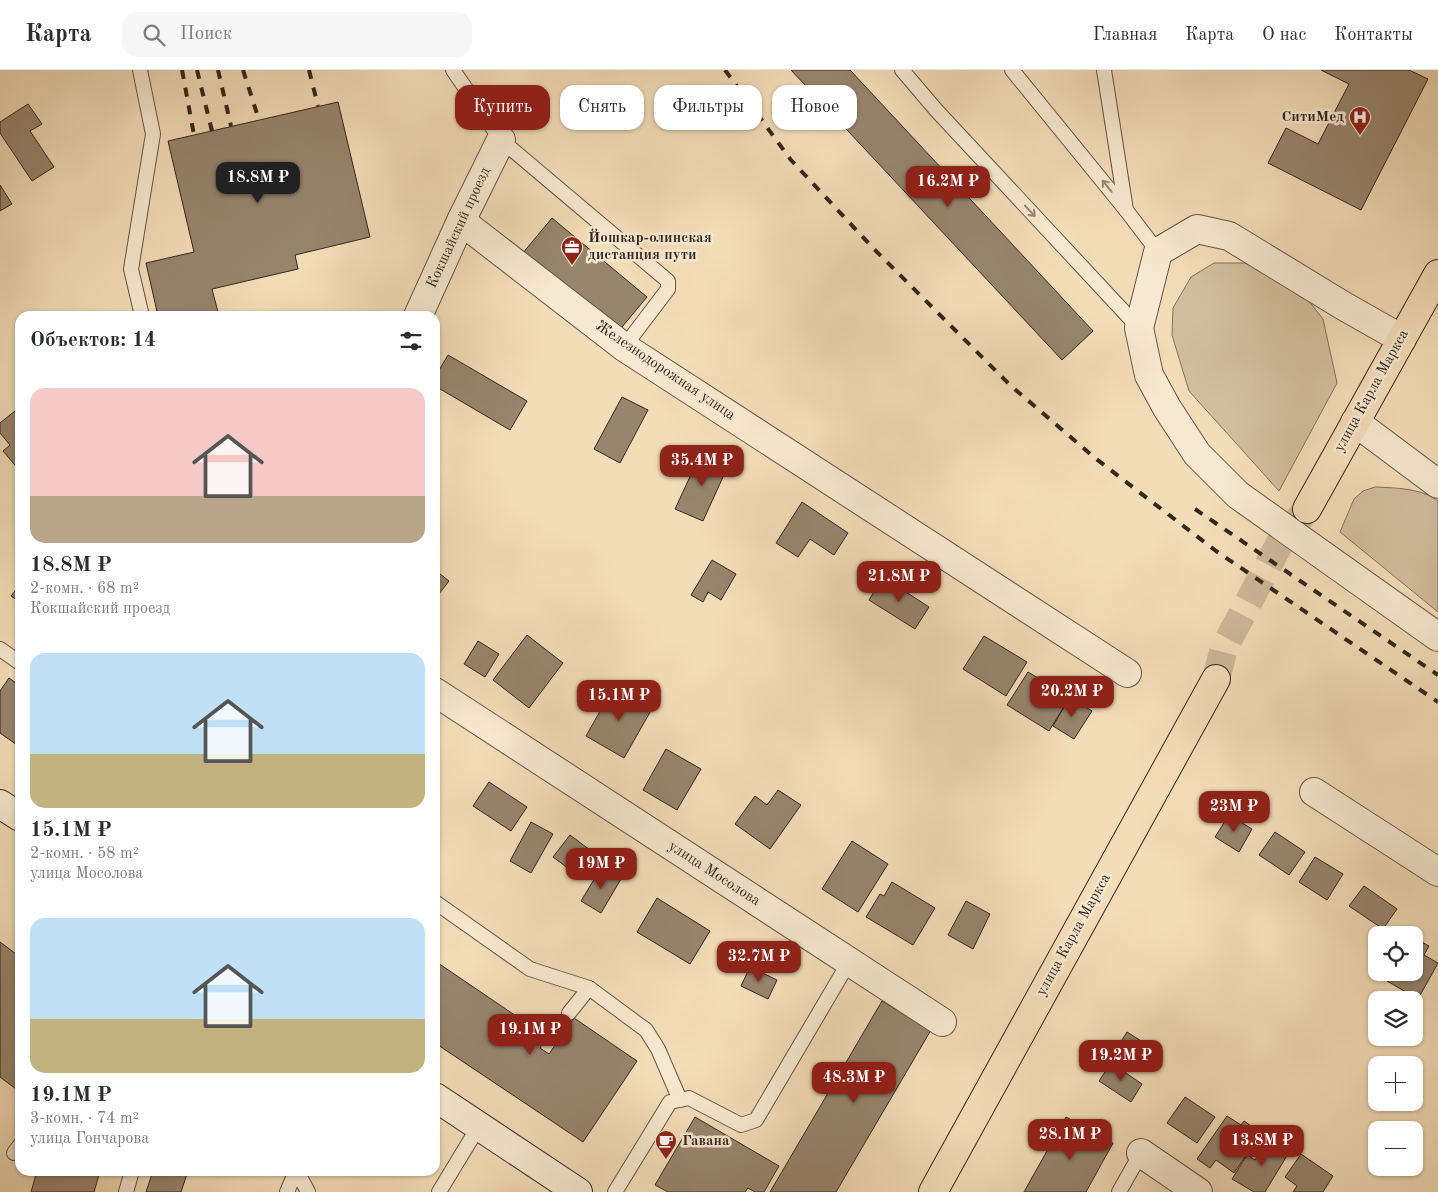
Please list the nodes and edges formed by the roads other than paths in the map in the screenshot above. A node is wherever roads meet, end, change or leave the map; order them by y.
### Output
1 (140, 70) edge
2 (453, 70) edge
3 (902, 70) edge
4 (1012, 70) edge
5 (1104, 70) edge
6 (501, 140) junction
7 (1126, 210) junction
8 (461, 221) junction
9 (1158, 252) junction
10 (1438, 274) edge
11 (141, 311) edge
12 (420, 311) edge
13 (1139, 328) junction
14 (1402, 339) junction
15 (624, 347) junction
16 (1355, 422) junction
17 (1438, 484) edge
18 (1307, 509) tunnel mouth
19 (1438, 637) edge
20 (0, 649) edge
21 (15, 660) edge
22 (1127, 674) dead end
23 (1216, 679) tunnel mouth
24 (440, 695) edge
25 (1314, 792) dead end
26 (0, 804) edge
27 (15, 814) edge
28 (1438, 872) edge
29 (440, 906) edge
30 (850, 962) junction
31 (589, 988) junction
32 (569, 1014) dead end
33 (942, 1022) dead end
34 (440, 1100) edge
35 (680, 1100) junction
36 (479, 1126) junction
37 (1140, 1153) joint
38 (131, 1176) edge
39 (295, 1176) edge
40 (300, 1176) edge
41 (126, 1192) edge
42 (287, 1192) edge
43 (308, 1192) edge
44 (440, 1192) edge
45 (578, 1192) edge
46 (615, 1192) edge
47 (933, 1192) edge
48 (1119, 1192) edge
49 (1198, 1192) edge

1 - 11 lane
2 - 6 lane
3 -> 13 lane
7 -> 4 lane
5 - 7 lane
6 - 8 street, Кокшайский проезд
6 - 15 lane
7 - 9 lane
8 - 12 street, Кокшайский проезд
8 - 15 street, Железнодорожная улица
9 - 13 street
9 - 14 street
10 - 14 main road, улица Карла Маркса
13 - 19 street
14 - 16 main road, улица Карла Маркса
15 - 22 street, Железнодорожная улица
16 - 17 street
16 - 18 main road, улица Карла Маркса
20 - 21 lane
23 - 47 main road, улица Карла Маркса
24 - 30 street, улица Мосолова
25 - 28 street
26 - 27 street
29 - 31 lane
30 - 33 street, улица Мосолова
30 - 35 lane
31 - 32 lane
31 - 35 lane
34 - 36 street
35 - 46 lane
36 - 44 lane
36 - 45 street
37 - 48 lane
37 - 49 street
38 - 41 lane
39 - 42 lane
40 - 43 lane

